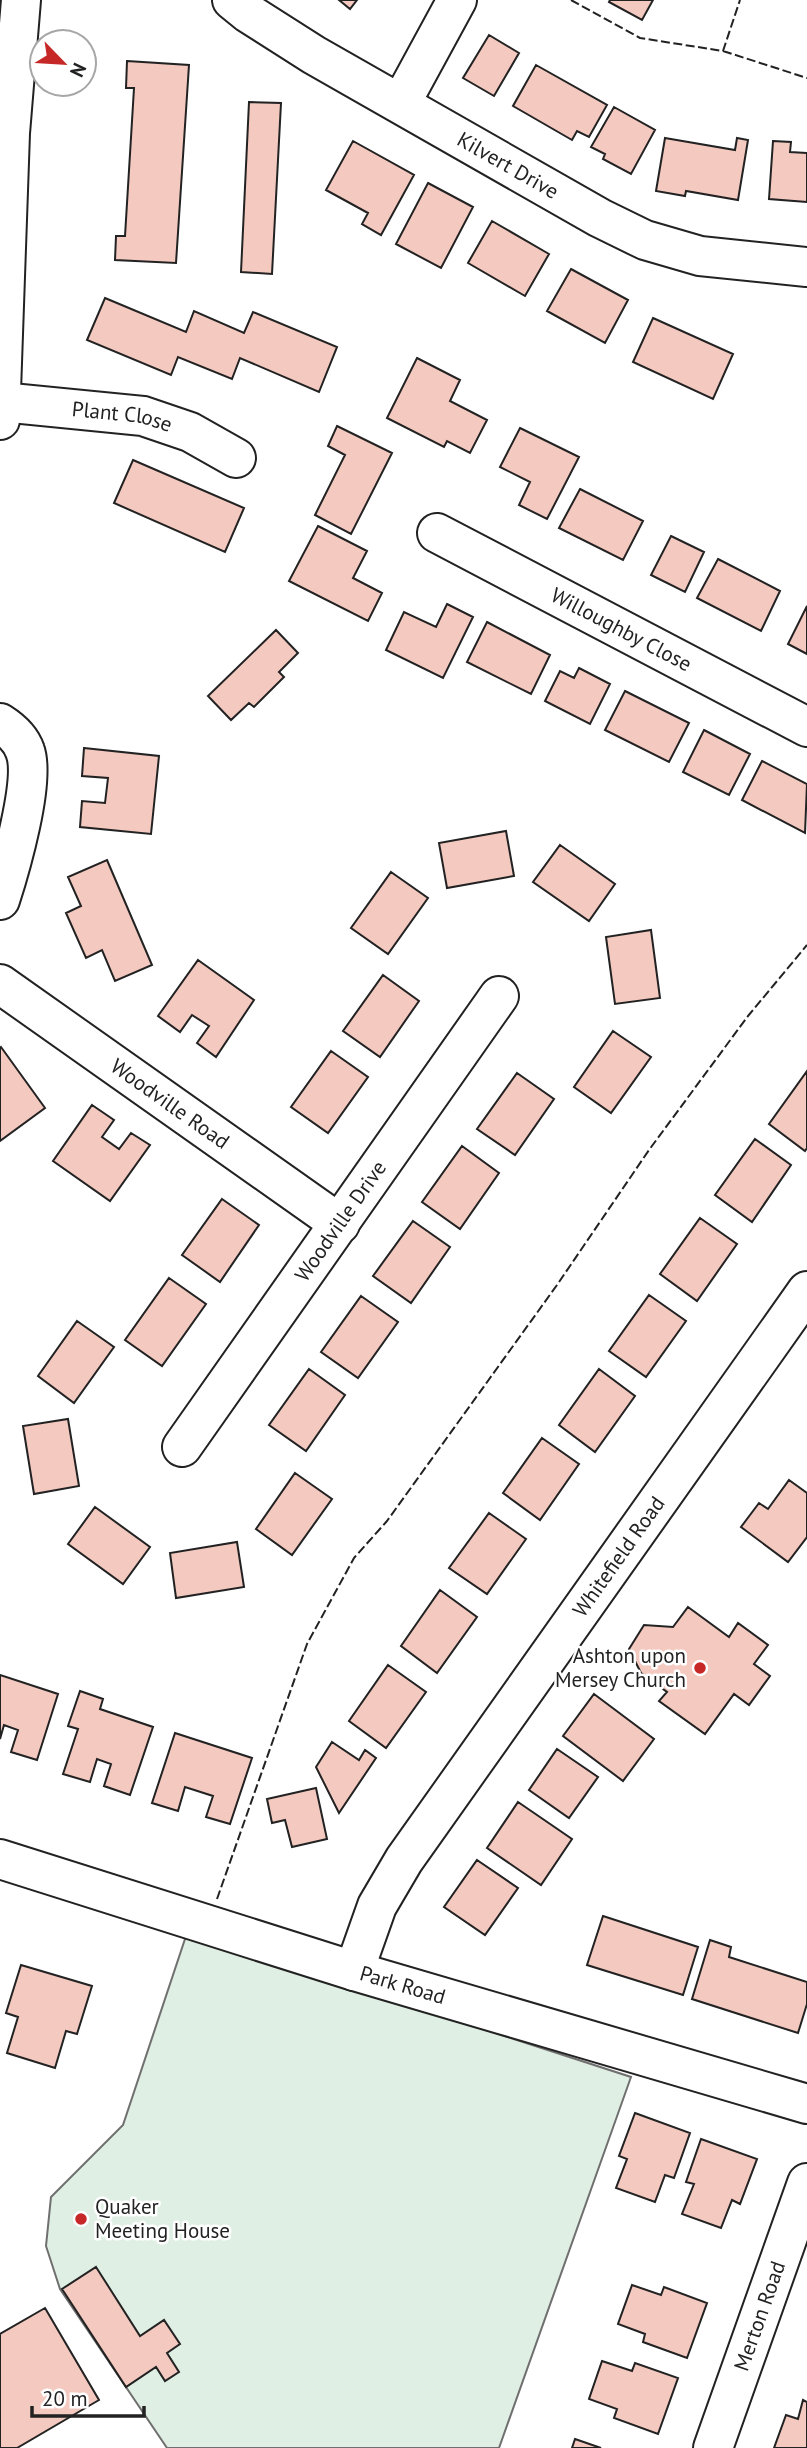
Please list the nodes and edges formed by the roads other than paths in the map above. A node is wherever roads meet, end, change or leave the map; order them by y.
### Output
1 (21, 0) edge
2 (232, 0) edge
3 (457, 0) edge
4 (401, 103) junction
5 (5, 133) edge
6 (807, 267) edge
7 (1, 402) edge
8 (0, 419) edge
9 (236, 457) dead end
10 (437, 533) dead end
11 (0, 723) edge
12 (807, 727) edge
13 (0, 900) edge
14 (0, 984) edge
15 (499, 996) dead end
16 (340, 1224) junction
17 (805, 1297) edge
18 (182, 1447) dead end
19 (0, 1859) edge
20 (354, 1970) junction
21 (807, 2104) edge
22 (807, 2183) edge
23 (713, 2448) edge

1 - 5 street
2 - 4 street, Kilvert Drive
3 - 4 street
4 - 6 street, Kilvert Drive
5 - 7 street
7 - 8 street
7 - 9 street, Plant Close
10 - 12 street, Willoughby Close
11 - 13 street
14 - 16 street, Woodville Road
15 - 16 street, Woodville Drive
16 - 18 street, Woodville Drive
17 - 20 street, Whitefield Road
19 - 20 street, Park Road
20 - 21 street, Park Road
22 - 23 street, Merton Road

